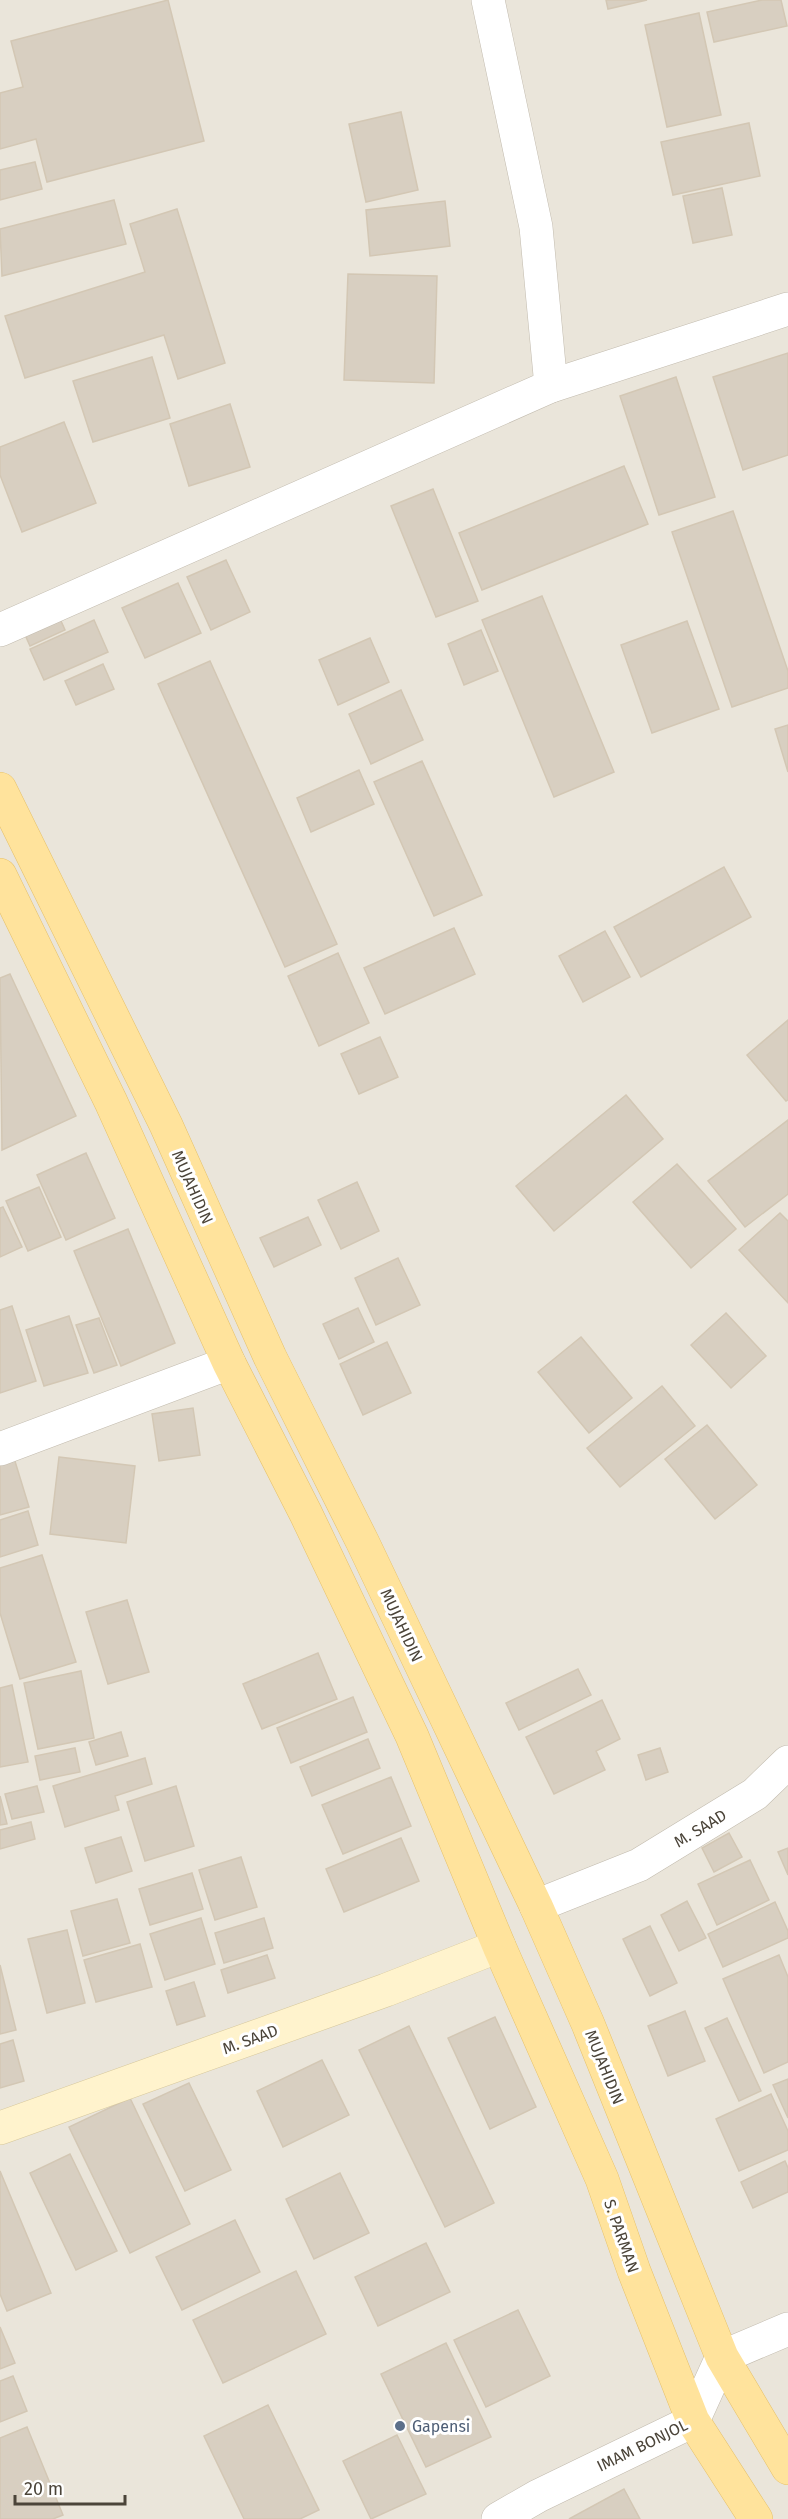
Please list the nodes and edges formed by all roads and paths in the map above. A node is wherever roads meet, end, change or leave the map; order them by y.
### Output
1 (488, 0) edge
2 (788, 309) edge
3 (551, 386) junction
4 (0, 630) edge
5 (0, 789) edge
6 (0, 875) edge
7 (229, 1363) junction
8 (0, 1449) edge
9 (788, 1762) edge
10 (536, 1906) junction
11 (499, 1946) junction
12 (0, 2128) edge
13 (788, 2329) edge
14 (722, 2357) junction
15 (693, 2421) junction
16 (788, 2468) edge
17 (498, 2519) edge
18 (756, 2519) edge

1 - 3 street
2 - 3 street
3 - 4 street
5 - 10 main road, MUJAHIDIN
6 - 7 main road
7 - 8 street
7 - 11 main road
9 - 10 street, M. SAAD
10 - 14 main road, MUJAHIDIN
11 - 12 street, M. SAAD
11 - 15 main road, S. PARMAN
13 - 14 street
14 - 15 street, IMAM BONJOL
14 - 16 main road, MUJAHIDIN
15 - 17 street, IMAM BONJOL
15 - 18 main road, S. PARMAN

